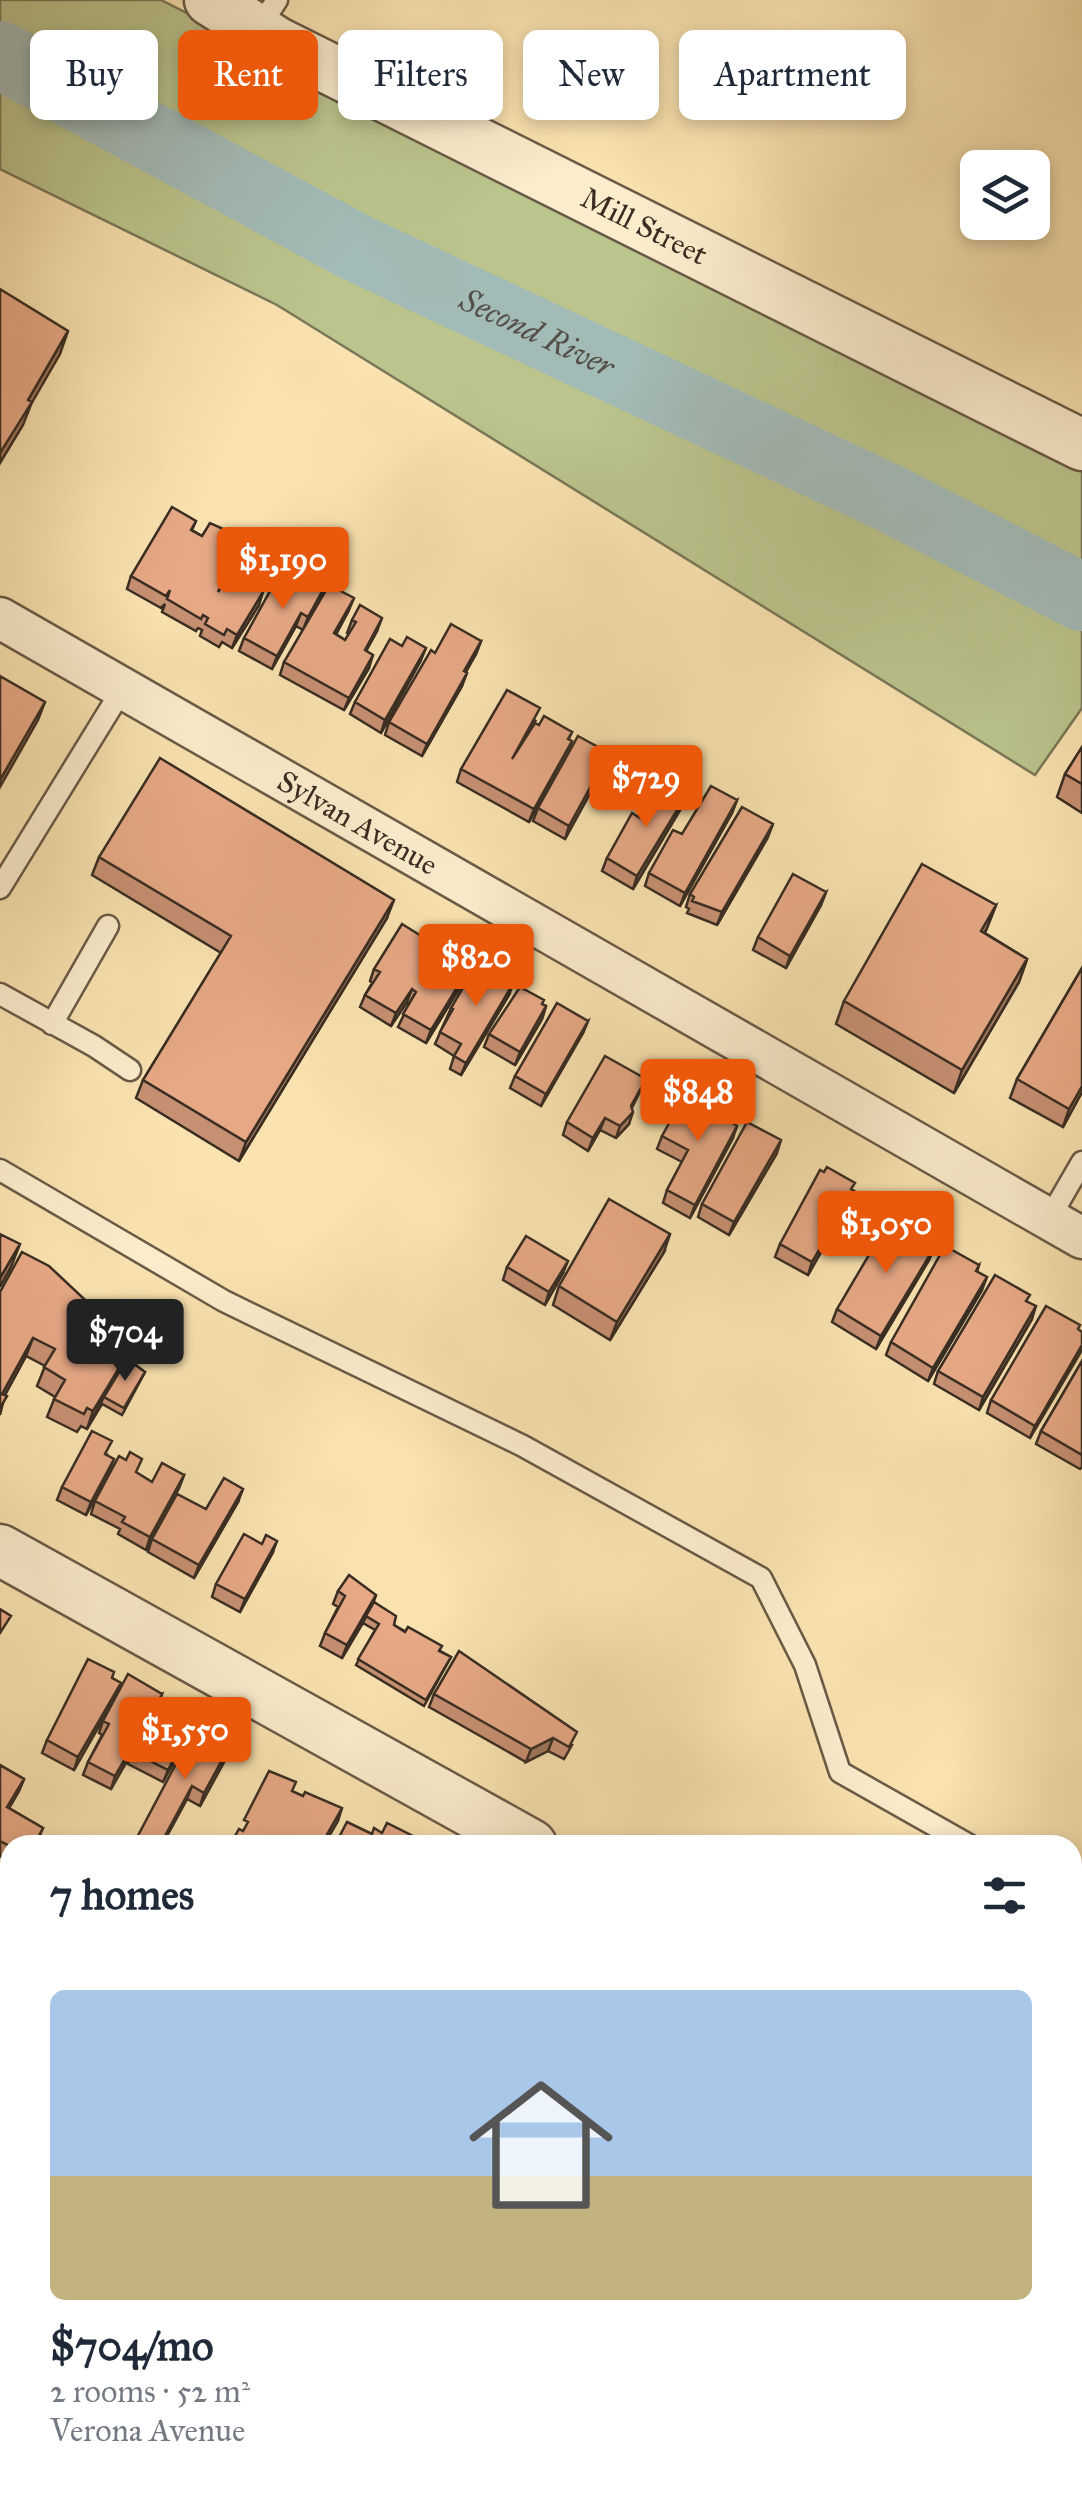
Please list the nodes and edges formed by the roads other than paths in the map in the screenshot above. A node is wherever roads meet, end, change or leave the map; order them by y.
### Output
1 (210, 0) edge
2 (267, 15) edge
3 (1082, 445) edge
4 (0, 618) edge
5 (123, 688) junction
6 (0, 888) edge
7 (108, 926) dead end
8 (0, 994) edge
9 (52, 1024) junction
10 (130, 1070) dead end
11 (1082, 1162) edge
12 (0, 1170) edge
13 (1066, 1229) edge
14 (0, 1550) edge
15 (512, 1835) edge
16 (951, 1835) edge

1 - 2 street, Mill Street
2 - 3 street, Mill Street
4 - 5 street, Sylvan Avenue
5 - 6 lane
5 - 13 street, Sylvan Avenue
7 - 9 lane
8 - 9 lane
9 - 10 lane
11 - 13 lane
12 - 16 lane
14 - 15 street

